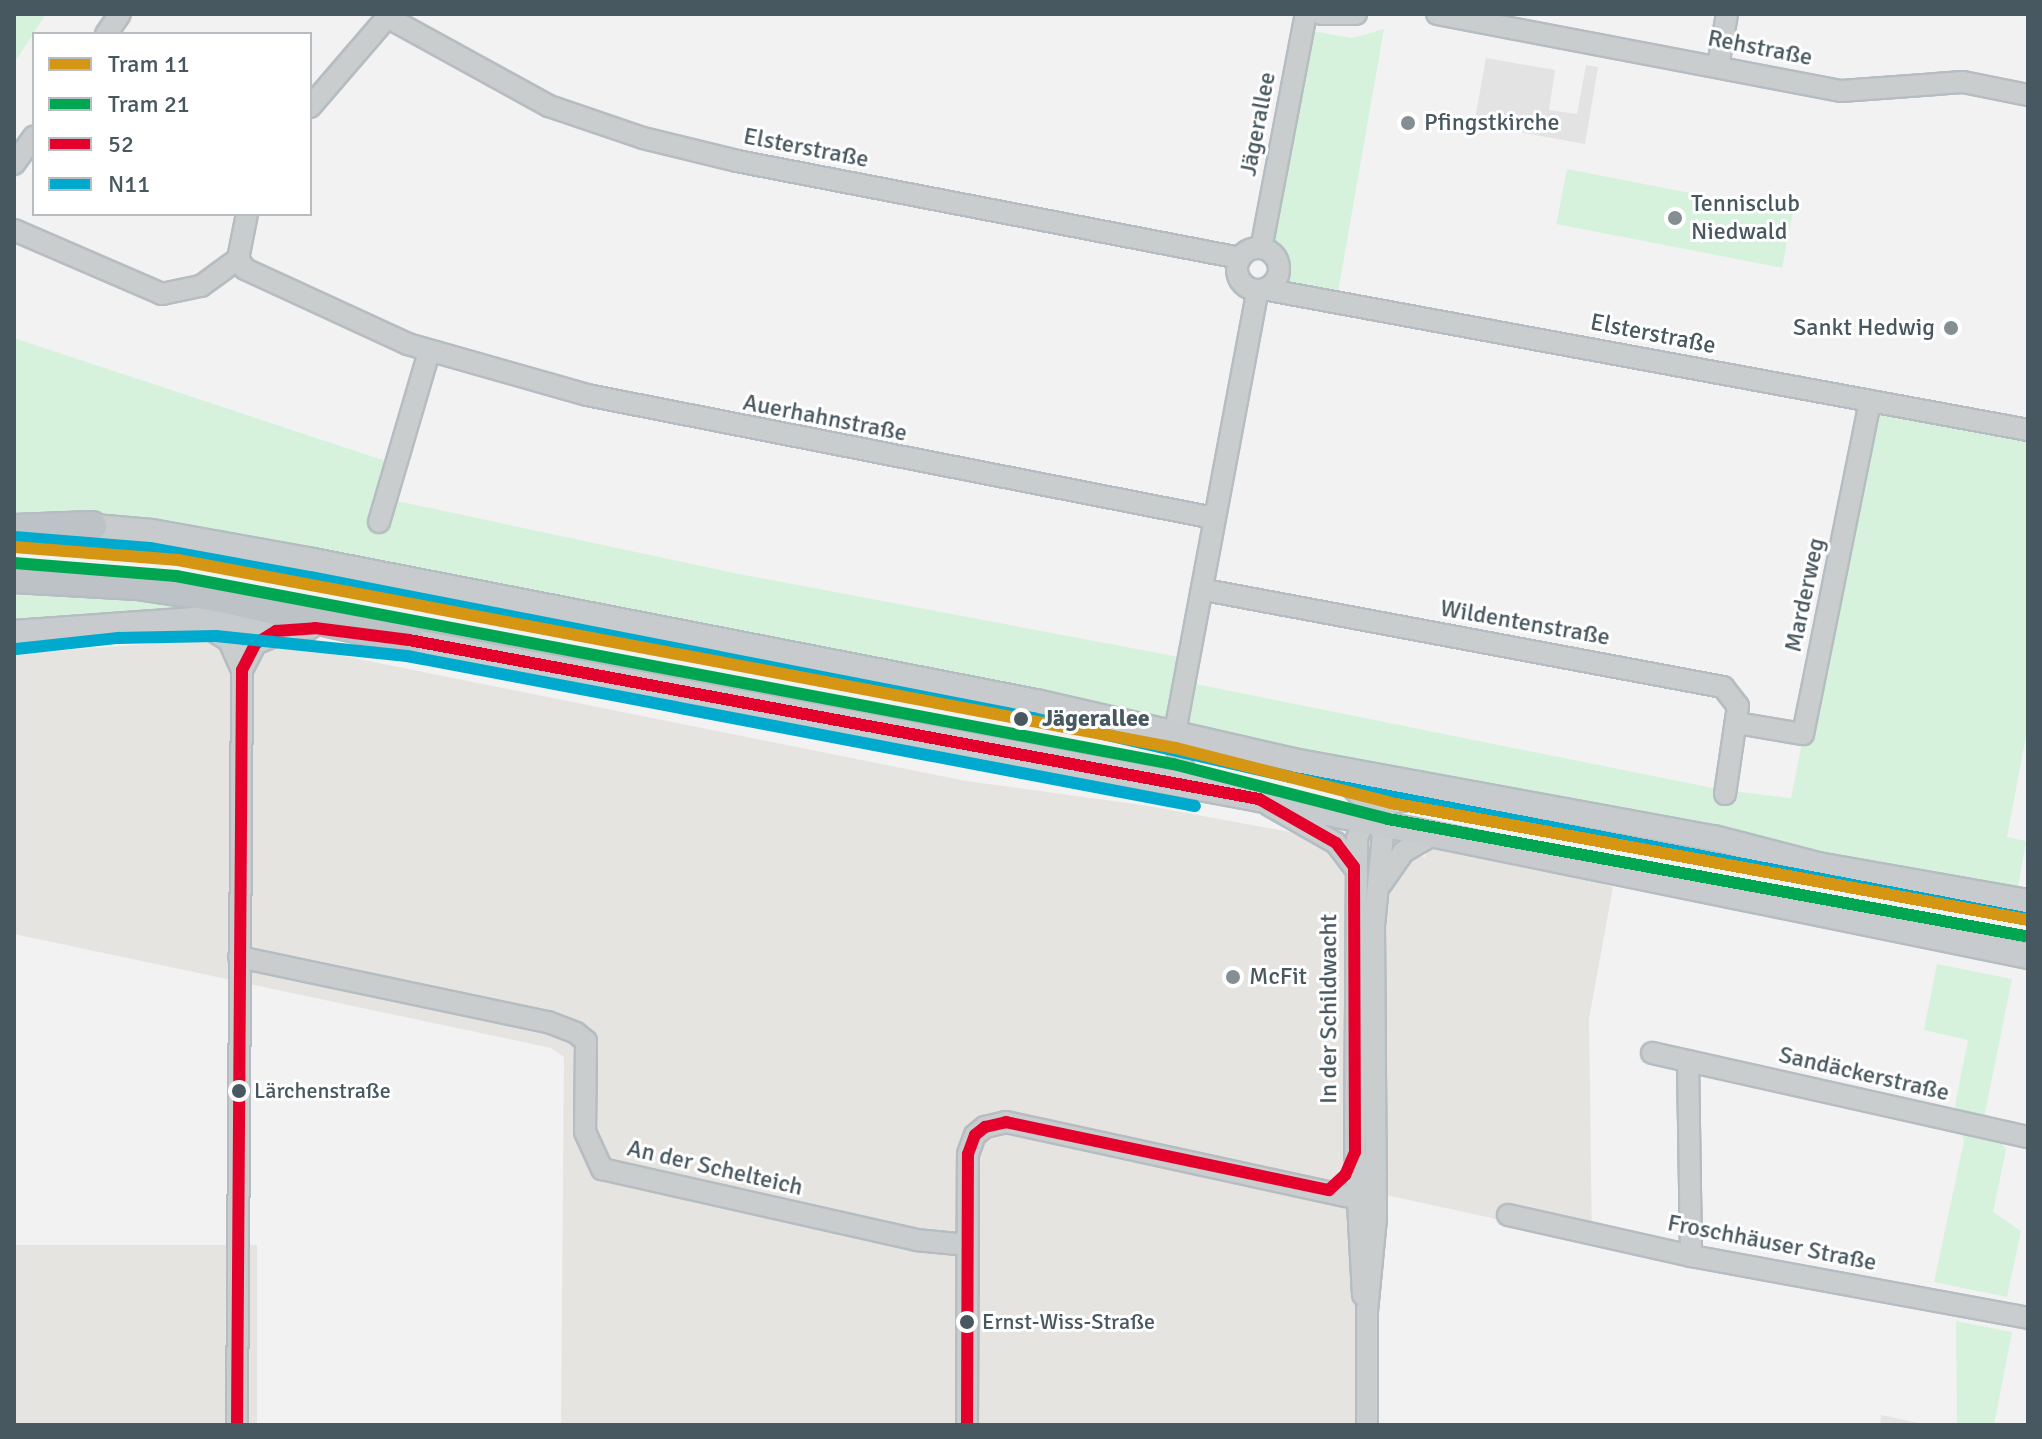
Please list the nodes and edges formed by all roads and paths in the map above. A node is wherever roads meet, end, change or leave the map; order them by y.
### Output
1 (120, 14) edge
2 (1306, 14) edge
3 (1321, 14) edge
4 (1356, 14) edge
5 (1437, 14) edge
6 (1727, 14) edge
7 (388, 16) edge
8 (1508, 20) edge
9 (107, 32) edge
10 (1718, 66) junction
11 (2028, 95) edge
12 (312, 105) edge
13 (32, 139) edge
14 (14, 164) edge
15 (247, 216) edge
16 (14, 230) edge
17 (1262, 244) junction
18 (1240, 258) junction
19 (238, 259) junction
20 (1263, 292) junction
21 (429, 352) junction
22 (1870, 401) junction
23 (2028, 430) edge
24 (1214, 518) junction
25 (14, 521) edge
26 (379, 522) dead end
27 (92, 526) junction
28 (14, 529) edge
29 (14, 578) edge
30 (1205, 590) junction
31 (196, 620) junction
32 (315, 628) junction
33 (14, 633) edge
34 (409, 640) junction
35 (242, 670) junction
36 (1737, 723) junction
37 (1175, 732) junction
38 (1333, 769) junction
39 (1195, 789) junction
40 (1473, 792) junction
41 (1725, 794) dead end
42 (1259, 799) junction
43 (1373, 820) junction
44 (1433, 835) junction
45 (1354, 867) junction
46 (1377, 891) junction
47 (2028, 902) edge
48 (2028, 956) edge
49 (239, 957) junction
50 (1652, 1053) dead end
51 (1688, 1061) junction
52 (2028, 1137) edge
53 (1355, 1152) junction
54 (1376, 1175) junction
55 (1329, 1190) junction
56 (1356, 1197) junction
57 (1508, 1215) dead end
58 (968, 1245) junction
59 (1691, 1256) junction
60 (1367, 1311) junction
61 (2028, 1318) edge
62 (237, 1425) edge
63 (967, 1425) edge
64 (1367, 1425) edge

1 - 9 street
2 - 17 street, Jägerallee
3 - 4 street
5 - 8 street, Rehstraße
6 - 10 street
7 - 12 street
7 - 18 street, Elsterstraße
8 - 10 street, Rehstraße
10 - 11 street, Rehstraße
13 - 14 street
15 - 19 street
16 - 19 street
17 - 18 street
17 - 20 street
18 - 20 street
19 - 21 street, Auerhahnstraße
20 - 22 street, Elsterstraße
20 - 24 street
21 - 24 street, Auerhahnstraße
21 - 26 street
22 - 23 street, Elsterstraße
22 - 36 street, Marderweg
24 - 30 street
25 - 27 main road
27 - 28 highway
27 - 37 main road
29 - 34 highway
30 - 36 street, Wildentenstraße
30 - 37 street
31 - 32 main road
31 - 33 main road
31 - 35 street
32 - 34 main road
32 - 35 street
34 - 39 main road
35 - 49 street
36 - 41 street
37 - 38 main road
37 - 39 street
38 - 40 main road
38 - 43 street
39 - 42 main road
40 - 43 street
40 - 47 main road
42 - 43 main road
42 - 45 street
43 - 44 main road
43 - 45 street, In der Schildwacht
43 - 46 street, In der Schildwacht
44 - 46 street
44 - 48 main road
45 - 53 street, In der Schildwacht
46 - 54 street, In der Schildwacht
49 - 58 street, An der Schelteich
49 - 62 street
50 - 51 street, Sandäckerstraße
51 - 52 street, Sandäckerstraße
51 - 59 street
53 - 55 street
53 - 56 street, In der Schildwacht
54 - 56 street
54 - 60 street, In der Schildwacht
55 - 56 street
55 - 58 street
56 - 60 street, In der Schildwacht
57 - 59 street, Froschhäuser Straße
58 - 63 street
59 - 61 street, Froschhäuser Straße
60 - 64 street, In der Schildwacht

